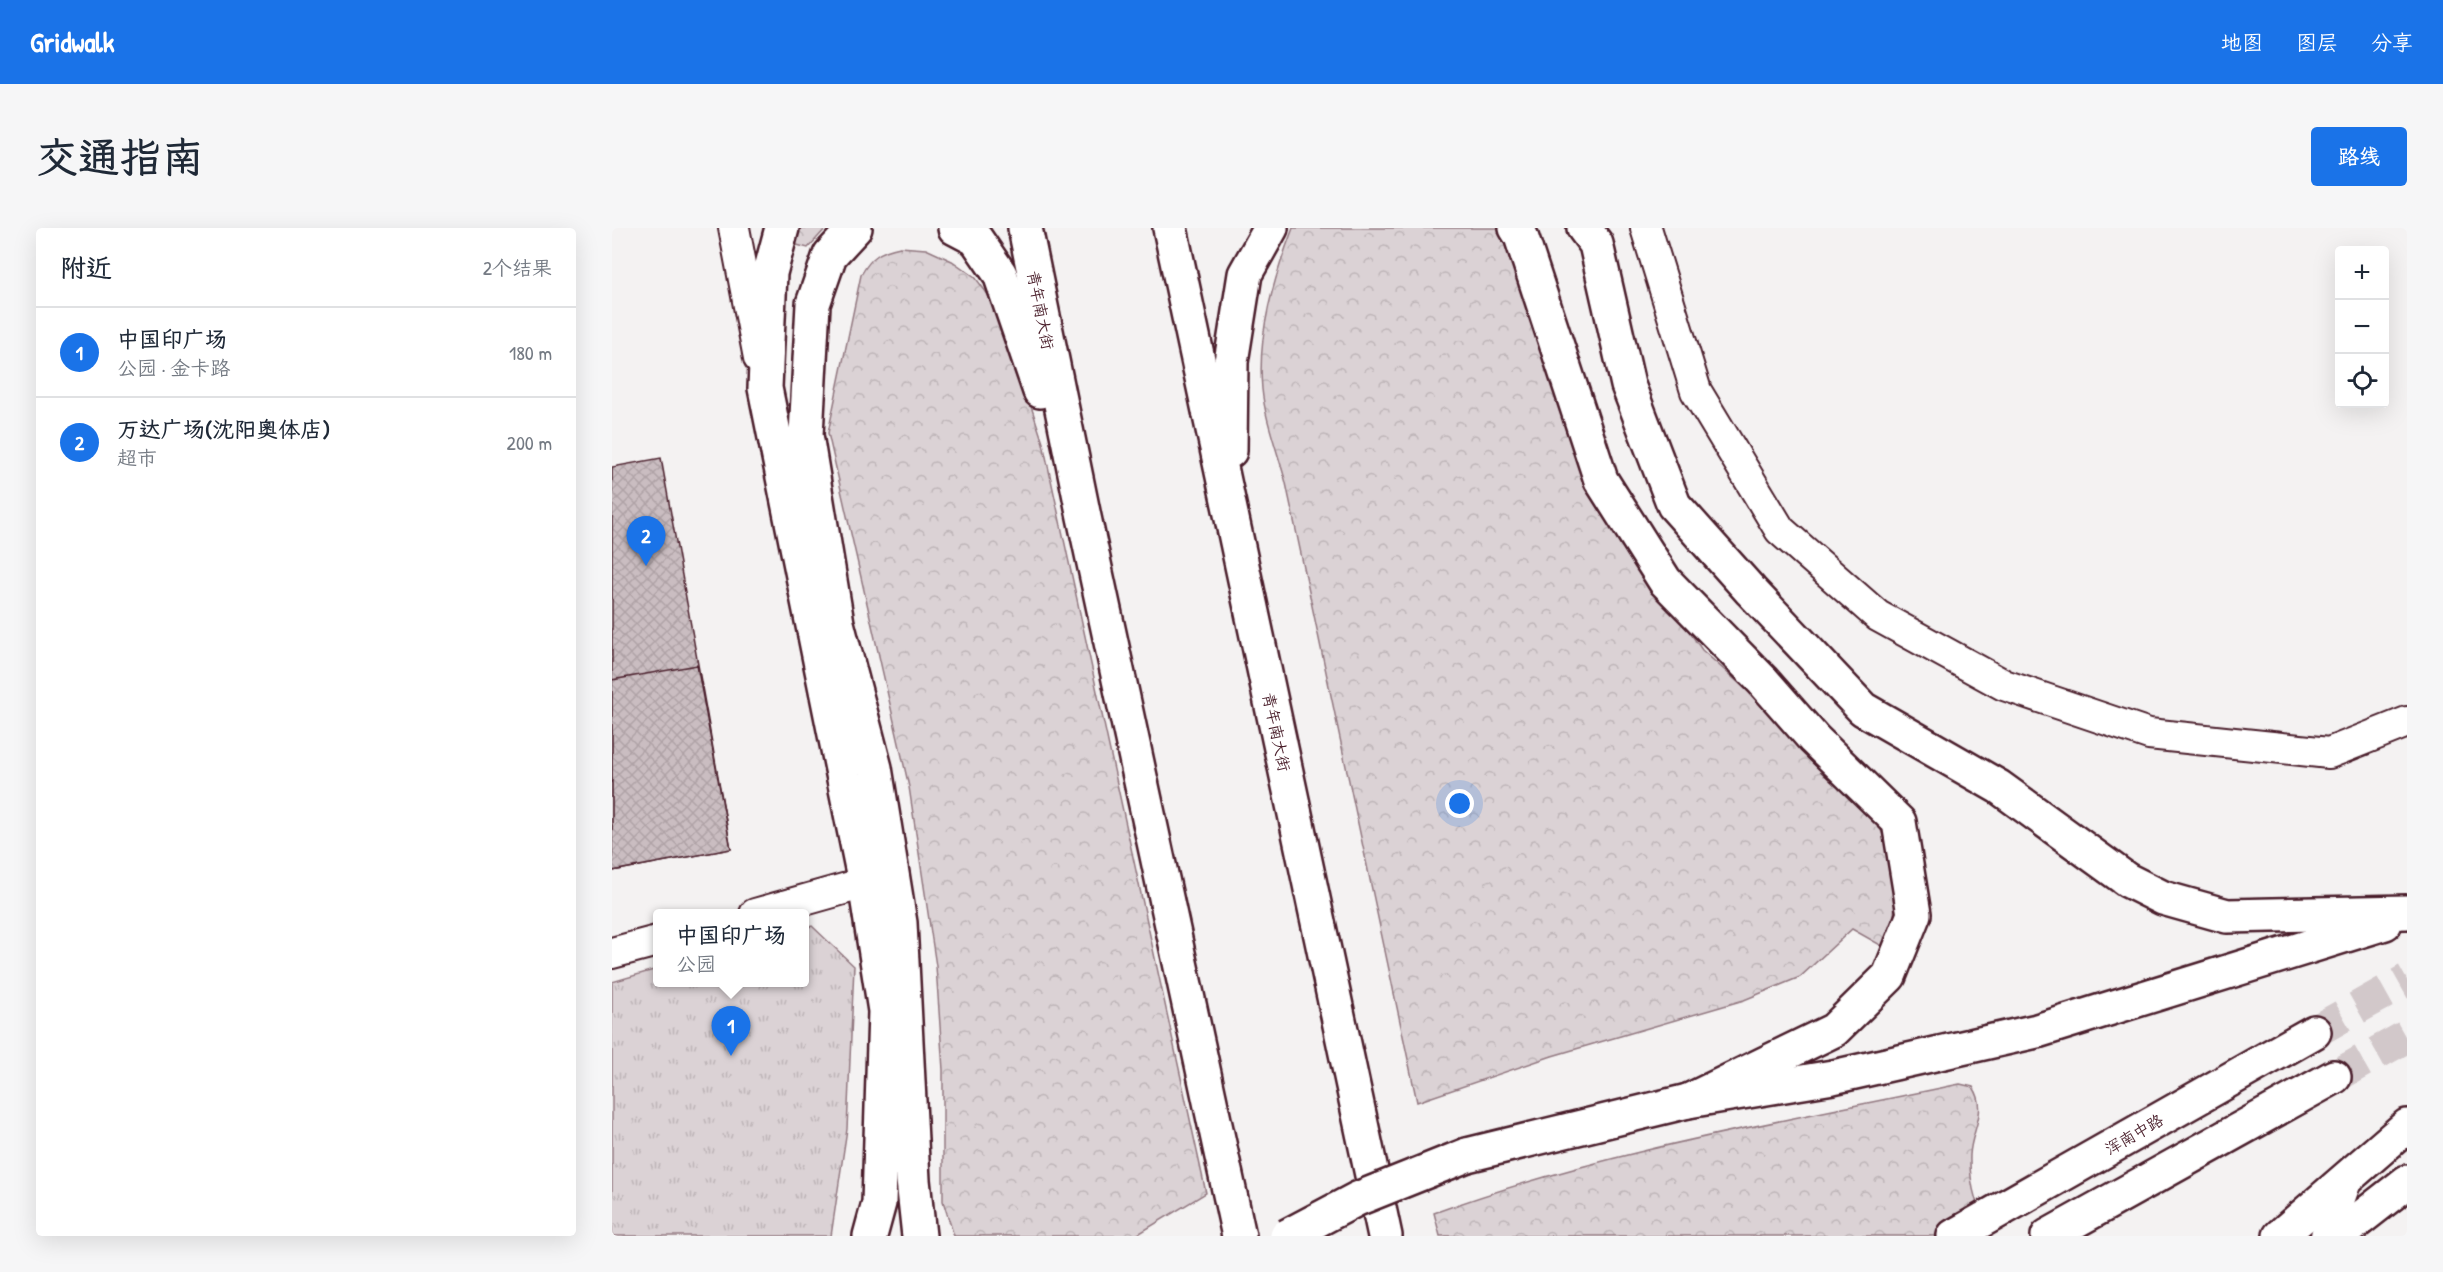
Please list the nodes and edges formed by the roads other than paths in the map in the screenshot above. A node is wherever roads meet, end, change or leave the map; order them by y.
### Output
1 (734, 228) edge
2 (782, 228) edge
3 (855, 228) edge
4 (955, 228) edge
5 (1025, 228) edge
6 (1170, 228) edge
7 (1271, 228) edge
8 (1516, 228) edge
9 (1584, 228) edge
10 (1646, 228) edge
11 (765, 388) junction
12 (1230, 513) junction
13 (1084, 517) junction
14 (2407, 722) edge
15 (865, 883) junction
16 (773, 909) edge
17 (2407, 914) edge
18 (653, 941) edge
19 (612, 953) edge
20 (2314, 1032) tunnel mouth
21 (2334, 1077) tunnel mouth
22 (1688, 1101) junction
23 (2407, 1126) edge
24 (2348, 1176) junction
25 (2407, 1182) edge
26 (870, 1236) edge
27 (919, 1236) edge
28 (1239, 1236) edge
29 (1287, 1236) edge
30 (1385, 1236) edge
31 (1954, 1236) edge
32 (2048, 1236) edge
33 (2280, 1236) edge
34 (2326, 1236) edge
35 (2338, 1236) edge

1 - 11 street
2 - 11 highway
3 - 27 highway
4 - 13 highway
5 - 13 highway, 青年南大街
6 - 12 highway, 青年南大街
7 - 12 highway
8 - 22 highway
9 - 17 highway
10 - 14 street
11 - 15 highway
12 - 30 highway, 青年南大街
13 - 28 highway, 青年南大街
15 - 16 street
15 - 26 highway
17 - 22 highway
18 - 19 street
20 - 31 highway, 浑南中路
21 - 32 highway
22 - 29 highway, bridge
23 - 24 highway
24 - 33 highway
24 - 34 street
25 - 35 highway

